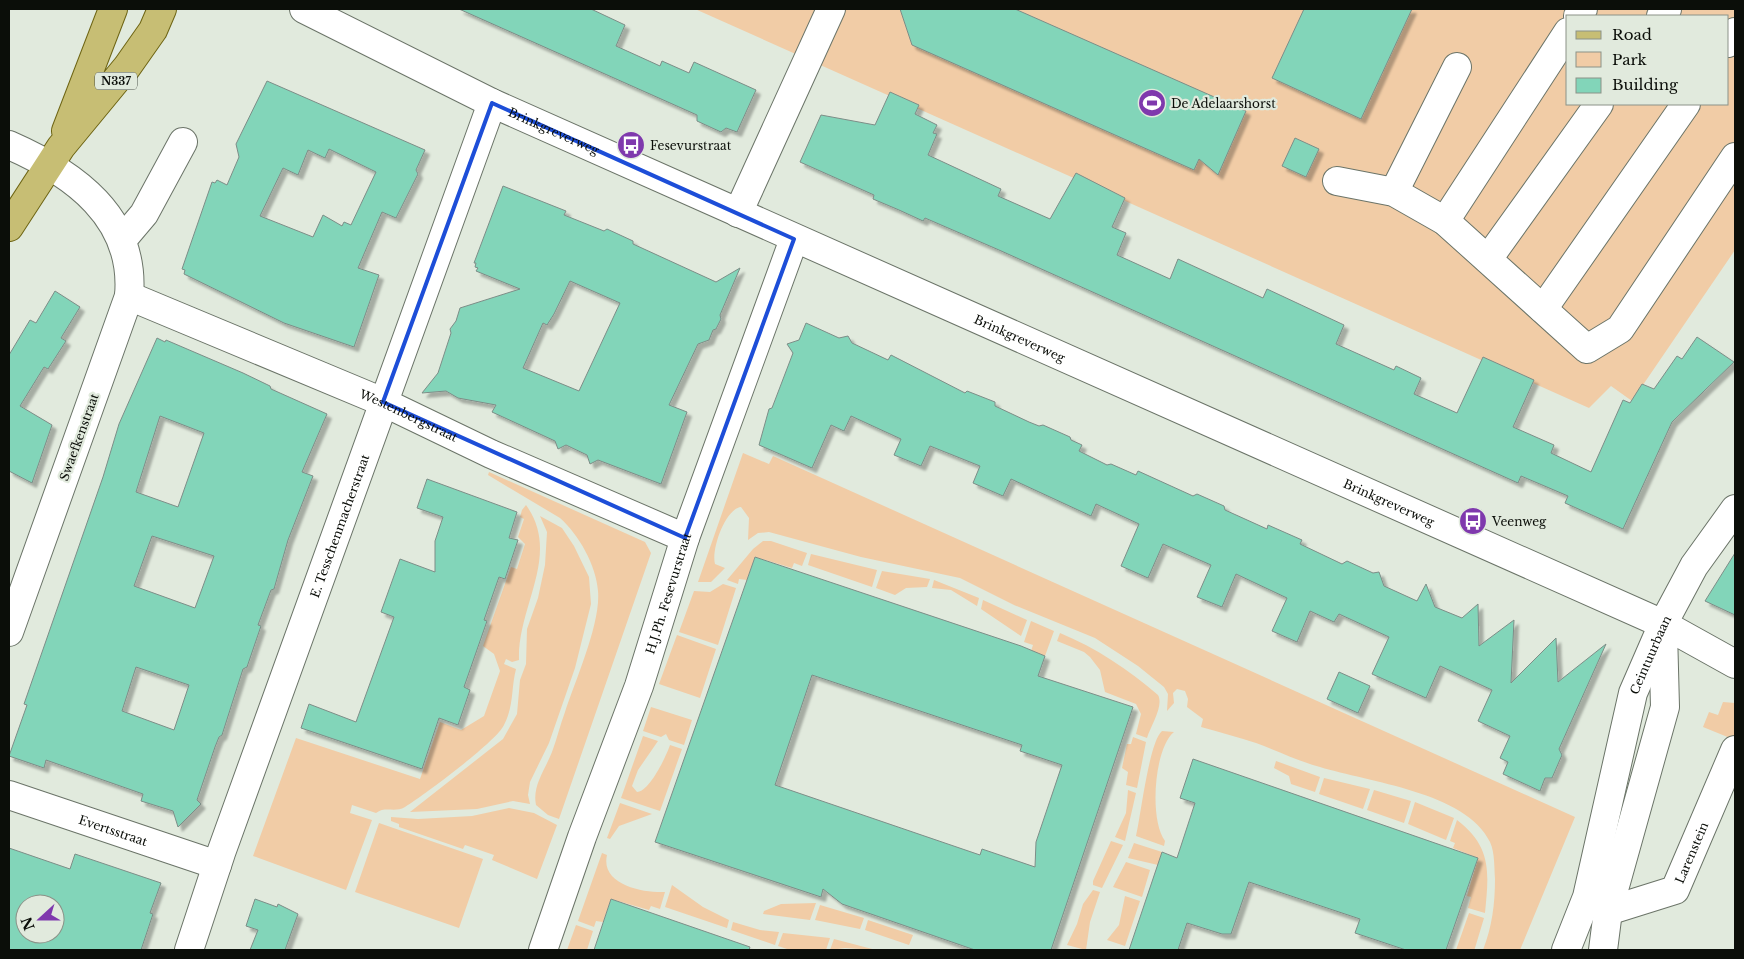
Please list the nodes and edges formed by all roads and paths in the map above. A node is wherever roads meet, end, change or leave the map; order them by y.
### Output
1 (114, 9) edge
2 (162, 9) edge
3 (304, 9) edge
4 (831, 9) edge
5 (1566, 35) edge
6 (1457, 67) dead end
7 (492, 103) junction
8 (1598, 105) edge
9 (1685, 105) edge
10 (183, 142) dead end
11 (9, 145) edge
12 (56, 156) junction
13 (1735, 156) edge
14 (1337, 181) dead end
15 (1394, 192) junction
16 (738, 213) junction
17 (1445, 221) junction
18 (9, 227) edge
19 (794, 239) junction
20 (122, 240) junction
21 (1488, 259) junction
22 (129, 296) junction
23 (1543, 309) junction
24 (383, 402) junction
25 (1735, 509) edge
26 (686, 538) junction
27 (1663, 624) junction
28 (9, 632) edge
29 (1735, 664) edge
30 (1735, 750) edge
31 (9, 795) edge
32 (217, 865) junction
33 (1608, 911) junction
34 (189, 950) edge
35 (543, 950) edge
36 (1566, 950) edge
37 (1604, 950) edge

1 - 12 main road, N337
2 - 12 main road, N337
3 - 7 street, Brinkgreverweg
4 - 16 street
5 - 17 street
6 - 15 street
7 - 16 street, Brinkgreverweg
7 - 24 street, E. Tesschenmacherstraat
8 - 21 street
9 - 23 street
10 - 20 street
11 - 12 street, Swaefkenstraat
12 - 18 main road, N337
12 - 20 street, Swaefkenstraat
13 - 23 street
14 - 15 street
15 - 17 street
16 - 19 street, Brinkgreverweg
17 - 21 street
19 - 26 street, H.J.Ph. Fesevurstraat
19 - 27 street, Brinkgreverweg
20 - 22 street, Swaefkenstraat
21 - 23 street
22 - 24 street, Westenbergstraat
22 - 28 street, Swaefkenstraat
24 - 26 street, Westenbergstraat
24 - 32 street, E. Tesschenmacherstraat
25 - 27 street
26 - 35 street, H.J.Ph. Fesevurstraat
27 - 29 street, Brinkgreverweg
27 - 33 street, Ceintuurbaan
27 - 36 street, Ceintuurbaan
30 - 33 street, Larenstein
31 - 32 street, Evertsstraat
32 - 34 street, E. Tesschenmacherstraat
33 - 37 street, Ceintuurbaan

